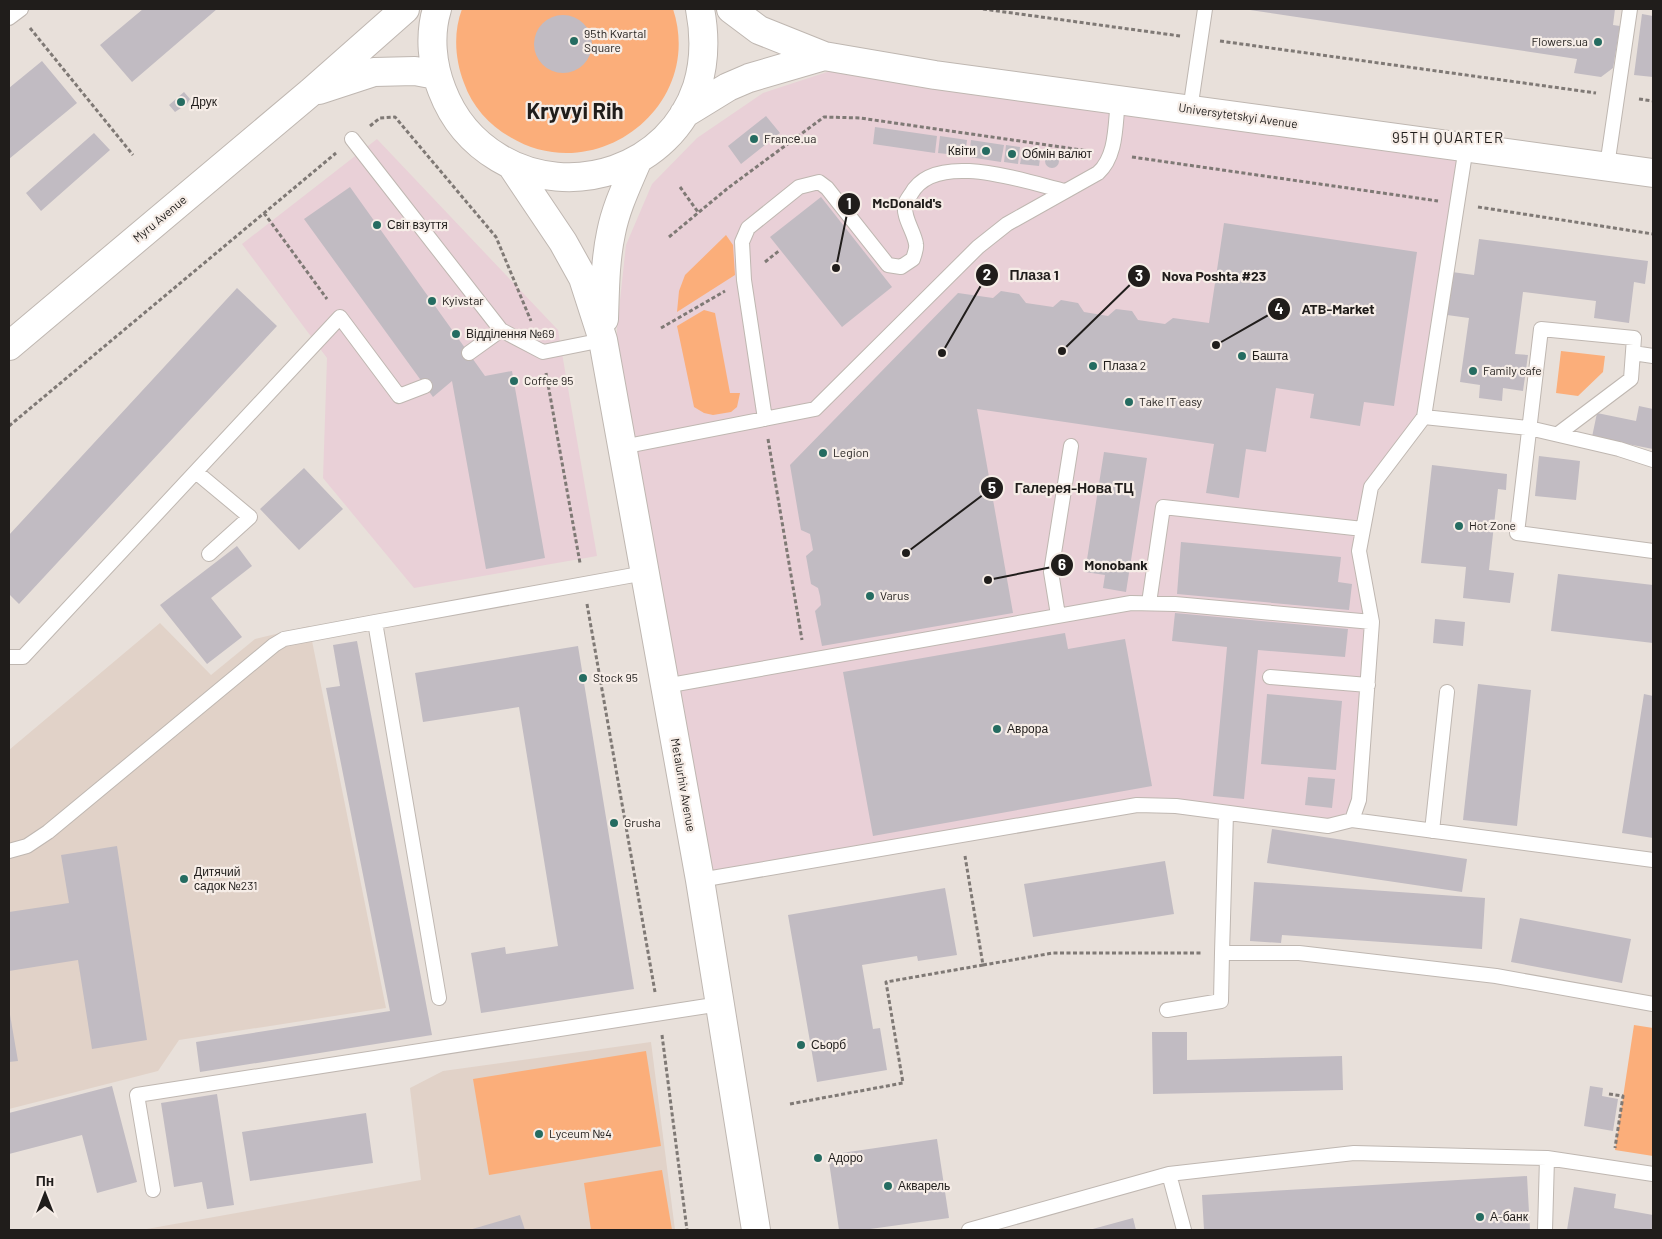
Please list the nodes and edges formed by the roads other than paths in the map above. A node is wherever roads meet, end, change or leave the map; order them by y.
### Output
1 (404, 9) edge
2 (437, 9) edge
3 (700, 9) edge
4 (731, 9) edge
5 (1205, 9) edge
6 (1630, 9) edge
7 (824, 56) junction
8 (436, 75) junction
9 (311, 92) junction
10 (1118, 100) junction
11 (1190, 110) junction
12 (684, 114) junction
13 (352, 139) road end
14 (1466, 147) junction
15 (638, 159) junction
16 (512, 166) junction
17 (1606, 166) junction
18 (1653, 173) edge
19 (1065, 191) junction
20 (501, 330) junction
21 (603, 340) junction
22 (9, 346) edge
23 (469, 353) dead end
24 (1633, 353) junction
25 (1653, 356) edge
26 (425, 386) dead end
27 (1424, 417) junction
28 (765, 419) junction
29 (1529, 428) junction
30 (1558, 434) junction
31 (1071, 446) dead end
32 (622, 447) junction
33 (1653, 460) edge
34 (196, 472) junction
35 (1363, 529) junction
36 (1653, 551) edge
37 (209, 554) dead end
38 (645, 573) junction
39 (1149, 603) junction
40 (1058, 615) junction
41 (375, 622) junction
42 (1372, 622) junction
43 (9, 657) edge
44 (1270, 677) dead end
45 (1368, 685) junction
46 (665, 686) junction
47 (1446, 692) dead end
48 (1226, 813) junction
49 (1352, 820) junction
50 (1432, 831) junction
51 (9, 851) edge
52 (1653, 860) edge
53 (700, 880) junction
54 (1222, 953) junction
55 (439, 998) dead end
56 (720, 1004) junction
57 (1653, 1004) edge
58 (1167, 1010) dead end
59 (1546, 1158) junction
60 (1170, 1174) junction
61 (1653, 1174) edge
62 (153, 1190) dead end
63 (756, 1230) edge
64 (969, 1230) edge
65 (1184, 1230) edge
66 (1546, 1230) edge

1 - 9 main road, Myru Avenue
2 - 8 main road
3 - 12 main road
4 - 7 main road
5 - 11 lane
6 - 17 lane
7 - 10 main road, Universytetskyi Avenue
7 - 12 main road
8 - 9 main road
8 - 16 main road
9 - 22 main road, Myru Avenue
10 - 11 main road, Universytetskyi Avenue
10 - 19 lane
11 - 14 main road, Universytetskyi Avenue
12 - 15 main road
13 - 20 lane
14 - 17 main road, Universytetskyi Avenue
14 - 27 lane
15 - 16 main road
15 - 21 main road
16 - 21 main road
17 - 18 main road, Universytetskyi Avenue
19 - 28 lane
19 - 28 lane
20 - 21 lane
20 - 23 lane
21 - 32 main road, Metalurhiv Avenue
24 - 25 lane
24 - 29 lane
24 - 30 lane
26 - 34 lane
27 - 29 lane
27 - 35 lane
28 - 32 lane
29 - 30 lane
29 - 36 lane
30 - 33 lane
31 - 40 lane
32 - 38 main road, Metalurhiv Avenue
34 - 37 lane
34 - 43 lane
35 - 39 lane
35 - 42 lane
38 - 41 lane
38 - 46 main road, Metalurhiv Avenue
39 - 40 lane
39 - 42 lane
40 - 46 lane
41 - 51 lane
41 - 55 lane
42 - 45 lane
44 - 45 lane
45 - 49 lane
46 - 53 main road, Metalurhiv Avenue
47 - 50 lane
48 - 49 lane
48 - 53 lane
48 - 54 lane
49 - 50 lane
50 - 52 lane
53 - 56 main road, Metalurhiv Avenue
54 - 57 lane
54 - 58 lane
56 - 62 lane
56 - 63 main road, Metalurhiv Avenue
59 - 60 lane
59 - 61 lane
59 - 66 lane
60 - 64 lane
60 - 65 lane

